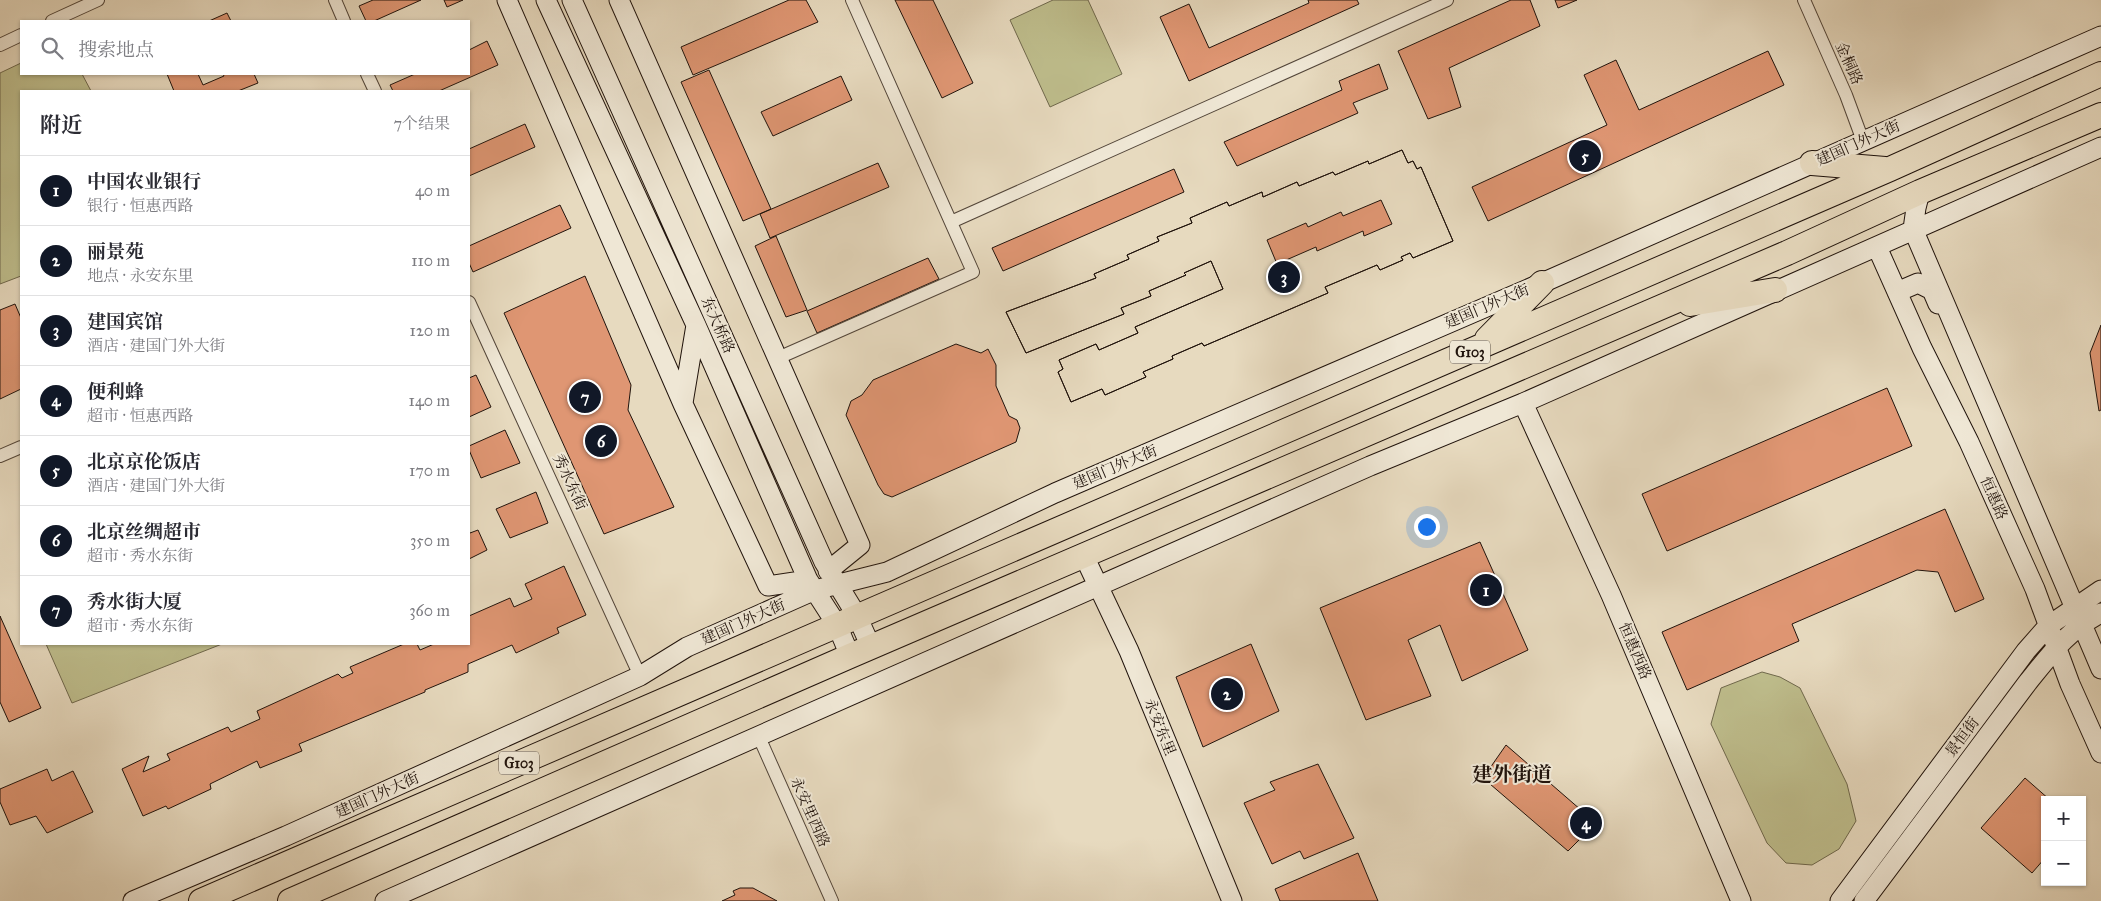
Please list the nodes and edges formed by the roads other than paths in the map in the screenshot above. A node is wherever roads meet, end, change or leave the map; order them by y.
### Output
1 (98, 0) edge
2 (335, 0) edge
3 (507, 0) edge
4 (546, 0) edge
5 (572, 0) edge
6 (620, 0) edge
7 (852, 0) edge
8 (1447, 0) edge
9 (1804, 0) edge
10 (54, 20) edge
11 (344, 20) edge
12 (20, 35) edge
13 (2101, 36) edge
14 (0, 45) edge
15 (2101, 74) edge
16 (367, 75) edge
17 (375, 90) edge
18 (2101, 115) edge
19 (1863, 140) junction
20 (2101, 147) edge
21 (1812, 163) junction
22 (1890, 169) junction
23 (1920, 192) junction
24 (951, 222) junction
25 (1913, 230) junction
26 (1877, 246) junction
27 (1542, 283) junction
28 (1776, 290) junction
29 (1897, 292) junction
30 (470, 305) edge
31 (1656, 309) junction
32 (696, 326) junction
33 (1477, 348) junction
34 (778, 358) junction
35 (1523, 403) junction
36 (683, 404) junction
37 (1993, 415) junction
38 (20, 446) edge
39 (0, 456) edge
40 (1084, 556) junction
41 (833, 578) junction
42 (812, 585) junction
43 (1099, 586) junction
44 (2101, 590) edge
45 (2101, 613) edge
46 (2079, 615) junction
47 (847, 620) junction
48 (2048, 626) junction
49 (2056, 647) junction
50 (861, 652) junction
51 (2101, 669) edge
52 (640, 676) junction
53 (758, 737) junction
54 (2101, 753) edge
55 (286, 836) junction
56 (207, 898) edge
57 (133, 901) edge
58 (290, 901) edge
59 (385, 901) edge
60 (832, 901) edge
61 (1232, 901) edge
62 (1741, 901) edge
63 (1840, 901) edge
64 (1864, 901) edge

1 - 10 street
2 - 11 street
3 - 36 street
4 - 32 street, 东大桥路
5 - 41 street, 东大桥路
6 - 34 street
7 - 24 street
8 - 24 street
9 - 19 street, 金桐路
12 - 14 street
13 - 19 street, 建国门外大街
15 - 22 highway, 建国门外大街 / G103
16 - 17 street
18 - 23 highway, G103
19 - 21 street, 建国门外大街
20 - 25 street
21 - 22 highway
21 - 27 street, 建国门外大街
22 - 33 highway, 建国门外大街 / G103
23 - 25 street
23 - 31 highway, G103
24 - 34 street
25 - 26 street
25 - 37 street, 恒惠路
26 - 28 street
26 - 29 street, 恒惠路
27 - 33 highway
27 - 41 street, 建国门外大街
28 - 31 highway
28 - 35 street
29 - 37 street
29 - 48 street, 恒惠路
30 - 52 street, 秀水东街
31 - 40 highway, G103
32 - 36 street
32 - 42 street, 东大桥路
33 - 47 highway, 建国门外大街 / G103
34 - 41 street
35 - 43 street
35 - 62 street, 恒惠西路
36 - 42 street
37 - 46 street, 恒惠路
38 - 39 street
40 - 43 street, 永安东里
40 - 50 highway, G103
41 - 42 street, 建国门外大街
41 - 47 street, 东大桥路
42 - 47 street, 东大桥路
42 - 52 street, 建国门外大街
43 - 53 street
43 - 61 street, 永安东里
44 - 46 street, 景恒街
45 - 46 street, 景恒街
46 - 48 street, 景恒街
46 - 49 street, 景恒街
46 - 51 street, 恒惠路
47 - 50 street, 东大桥路
47 - 56 highway, 建国门外大街 / G103
48 - 49 street, 恒惠路
48 - 63 street, 景恒街
49 - 54 street, 恒惠路
49 - 64 street, 景恒街
50 - 58 highway, G103
52 - 55 street, 建国门外大街
53 - 59 street
53 - 60 street, 永安里西路
55 - 56 street
55 - 57 street, 建国门外大街

